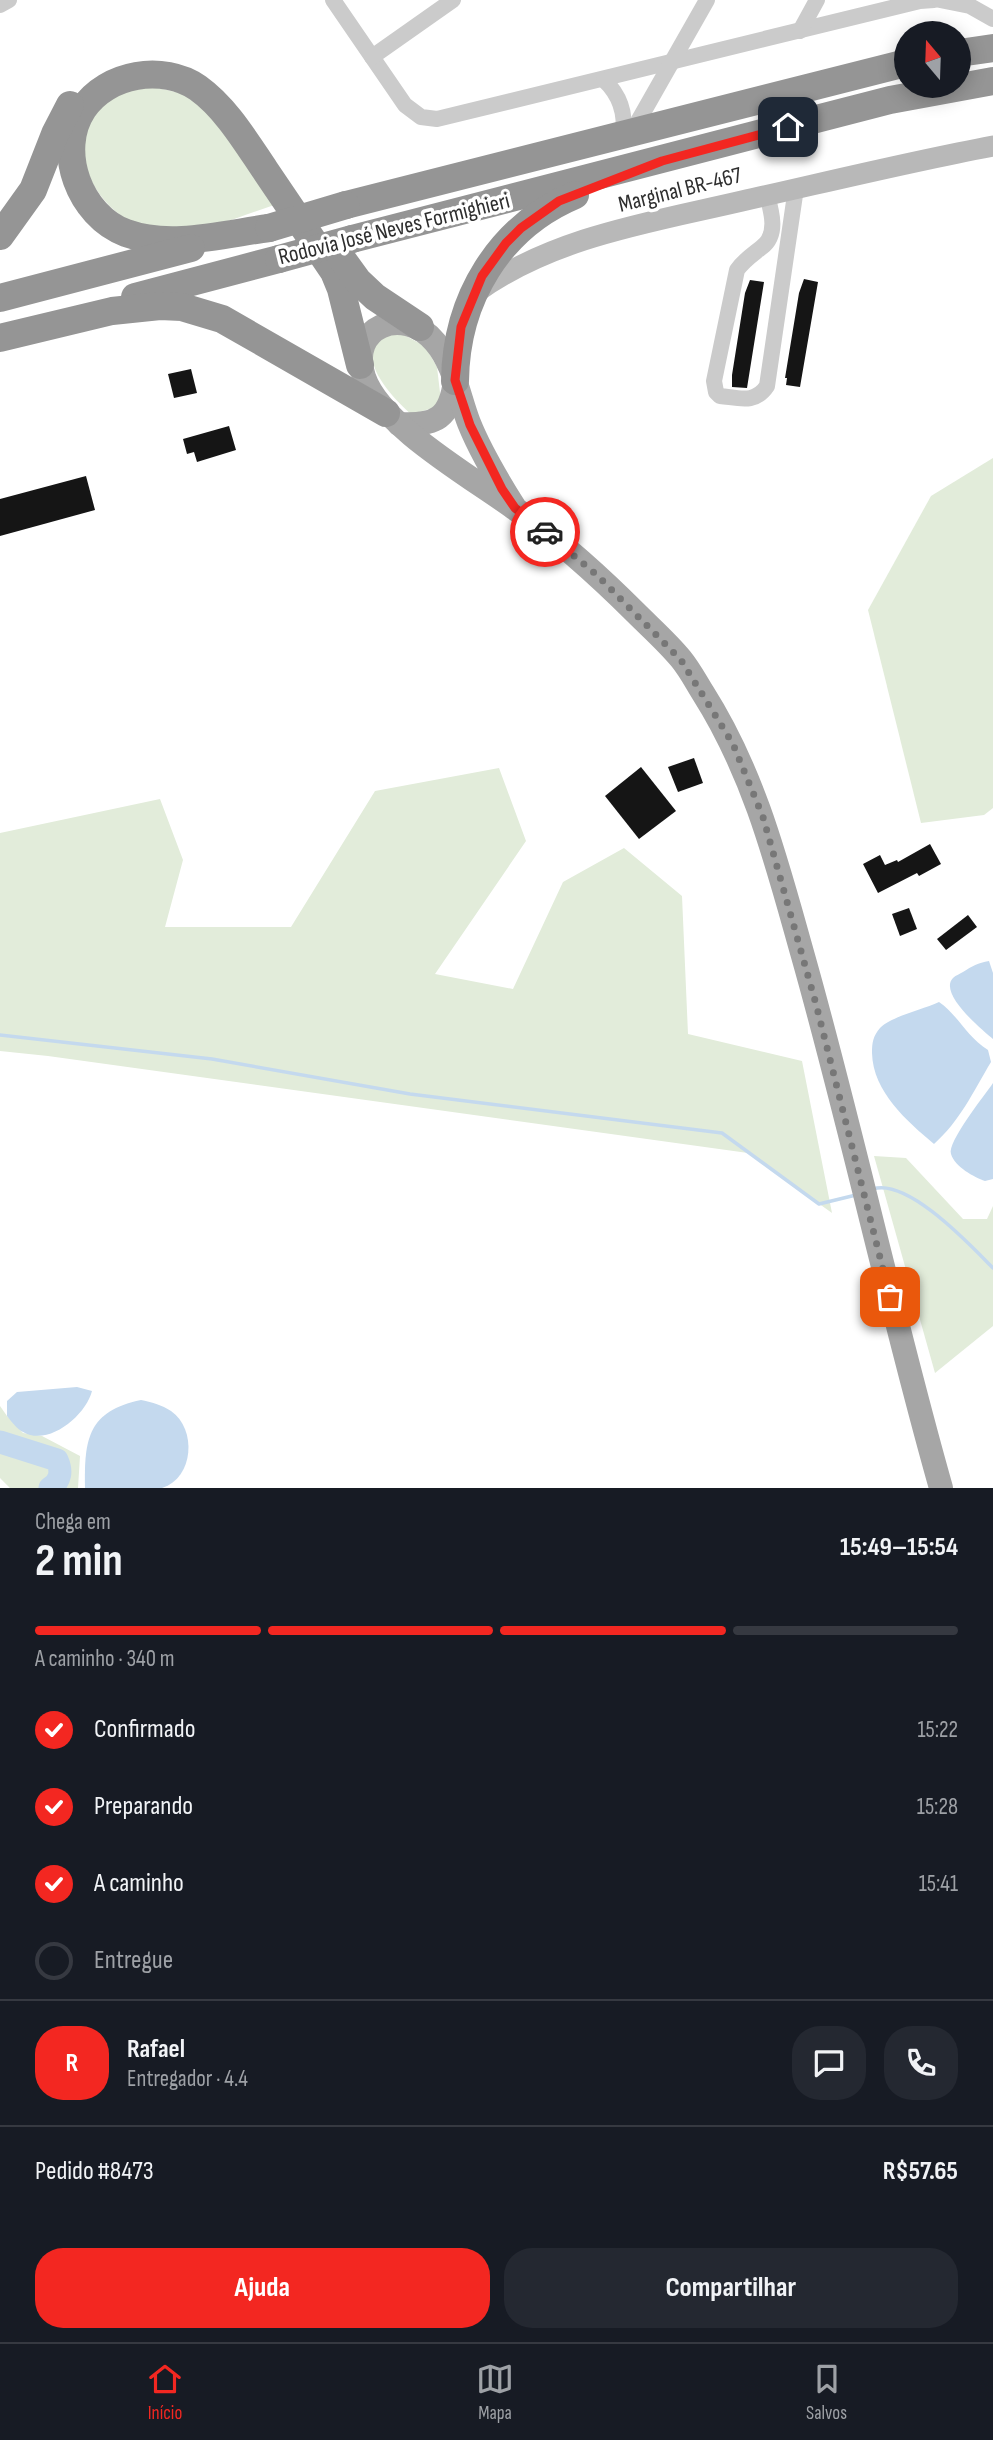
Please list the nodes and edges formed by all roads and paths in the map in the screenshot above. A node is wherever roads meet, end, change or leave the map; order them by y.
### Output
1 (9, 0) edge
2 (333, 0) edge
3 (453, 0) edge
4 (707, 0) edge
5 (817, 0) edge
6 (934, 0) edge
7 (940, 0) edge
8 (0, 5) edge
9 (993, 19) edge
10 (800, 31) junction
11 (993, 48) edge
12 (971, 51) edge
13 (372, 57) junction
14 (671, 63) junction
15 (894, 66) edge
16 (604, 80) junction
17 (993, 81) edge
18 (55, 134) junction
19 (627, 134) junction
20 (993, 146) edge
21 (662, 161) junction
22 (796, 188) junction
23 (767, 195) junction
24 (792, 214) junction
25 (773, 218) junction
26 (0, 222) edge
27 (269, 228) junction
28 (0, 236) edge
29 (472, 295) junction
30 (0, 298) edge
31 (420, 327) junction
32 (0, 332) edge
33 (0, 338) edge
34 (360, 365) junction
35 (455, 380) junction
36 (393, 418) junction
37 (515, 508) junction
38 (941, 1488) edge

1 - 8 street
2 - 13 street
3 - 13 street
4 - 14 street
5 - 10 street
6 - 10 street
7 - 9 street
10 - 14 street
11 - 12 highway
13 - 16 street
14 - 16 street
14 - 19 street
15 - 19 highway, Rodovia José Neves Formighieri
16 - 19 street
17 - 21 highway, Rodovia José Neves Formighieri
18 - 26 main road
18 - 28 highway
18 - 31 highway
19 - 27 highway, Rodovia José Neves Formighieri, bridge
20 - 22 main road, Marginal BR-467
21 - 29 highway
21 - 32 highway, Rodovia José Neves Formighieri, bridge
22 - 23 main road, Marginal BR-467
22 - 24 street
23 - 25 street
23 - 29 main road, Marginal BR-467
24 - 25 street
24 - 25 street
27 - 30 highway, Rodovia José Neves Formighieri
27 - 34 highway
29 - 35 highway
31 - 34 main road
31 - 35 main road
33 - 36 highway
34 - 36 main road
35 - 36 main road
35 - 37 main road
36 - 37 main road
37 - 38 main road

